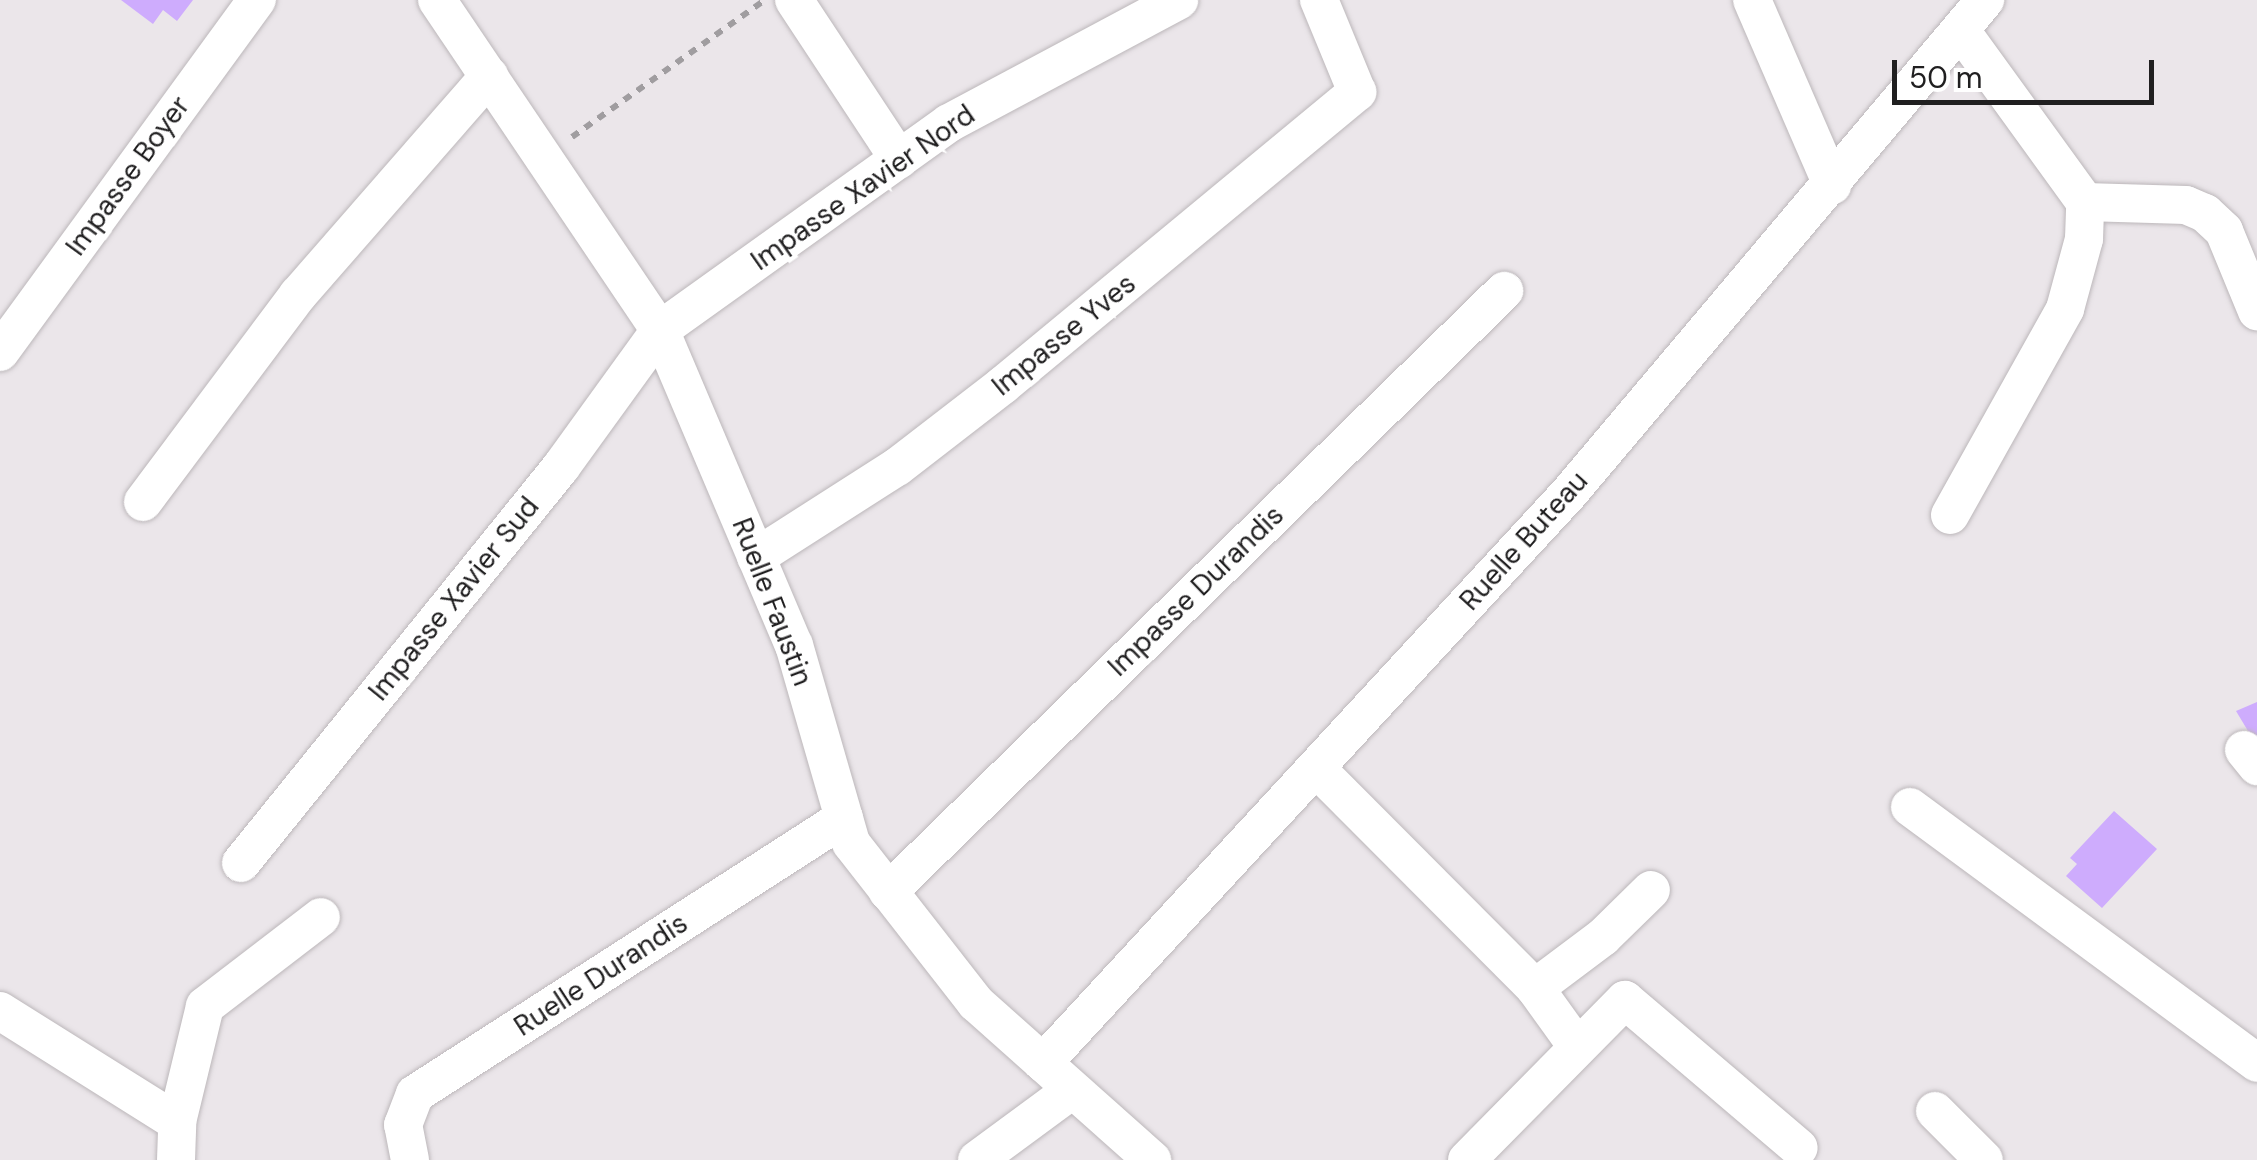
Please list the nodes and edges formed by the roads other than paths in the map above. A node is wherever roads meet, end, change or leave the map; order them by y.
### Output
1 (257, 0) edge
2 (794, 0) edge
3 (1180, 0) edge
4 (1319, 0) edge
5 (1752, 0) edge
6 (1984, 0) edge
7 (448, 4) edge
8 (1961, 32) junction
9 (490, 76) junction
10 (899, 159) junction
11 (1832, 185) junction
12 (2085, 202) junction
13 (1504, 291) dead end
14 (2257, 312) edge
15 (660, 330) junction
16 (0, 352) edge
17 (143, 502) dead end
18 (1950, 516) dead end
19 (756, 557) junction
20 (1316, 768) junction
21 (1910, 807) dead end
22 (844, 818) junction
23 (241, 863) dead end
24 (1651, 890) dead end
25 (888, 892) junction
26 (321, 917) dead end
27 (1535, 988) junction
28 (0, 1011) edge
29 (1576, 1045) junction
30 (1043, 1063) junction
31 (2257, 1063) edge
32 (1072, 1090) junction
33 (1935, 1111) dead end
34 (177, 1122) junction
35 (1800, 1148) dead end
36 (176, 1160) edge
37 (410, 1160) edge
38 (977, 1160) edge
39 (1152, 1160) edge
40 (1467, 1160) edge
41 (1984, 1160) edge

1 - 16 street, Impasse Boyer
2 - 10 street
3 - 10 street, Impasse Xavier Nord
4 - 19 street, Impasse Yves
5 - 11 street
6 - 8 street, Ruelle Buteau
7 - 9 street, Ruelle Faustin
8 - 11 street, Ruelle Buteau
8 - 12 street
9 - 15 street, Ruelle Faustin
9 - 17 street
10 - 15 street, Impasse Xavier Nord
11 - 20 street, Ruelle Buteau
12 - 14 street
12 - 18 street
13 - 25 street, Impasse Durandis
15 - 19 street, Ruelle Faustin
15 - 23 street, Impasse Xavier Sud
19 - 22 street, Ruelle Faustin
20 - 27 street
20 - 30 street, Ruelle Buteau
21 - 31 street
22 - 25 street, Ruelle Faustin
22 - 37 street, Ruelle Durandis
24 - 27 street
25 - 30 street, Ruelle Faustin
26 - 34 street
27 - 29 street
28 - 34 street
29 - 35 street
29 - 40 street
30 - 32 street, Ruelle Faustin
32 - 38 street
32 - 39 street, Ruelle Faustin
33 - 41 street
34 - 36 street

